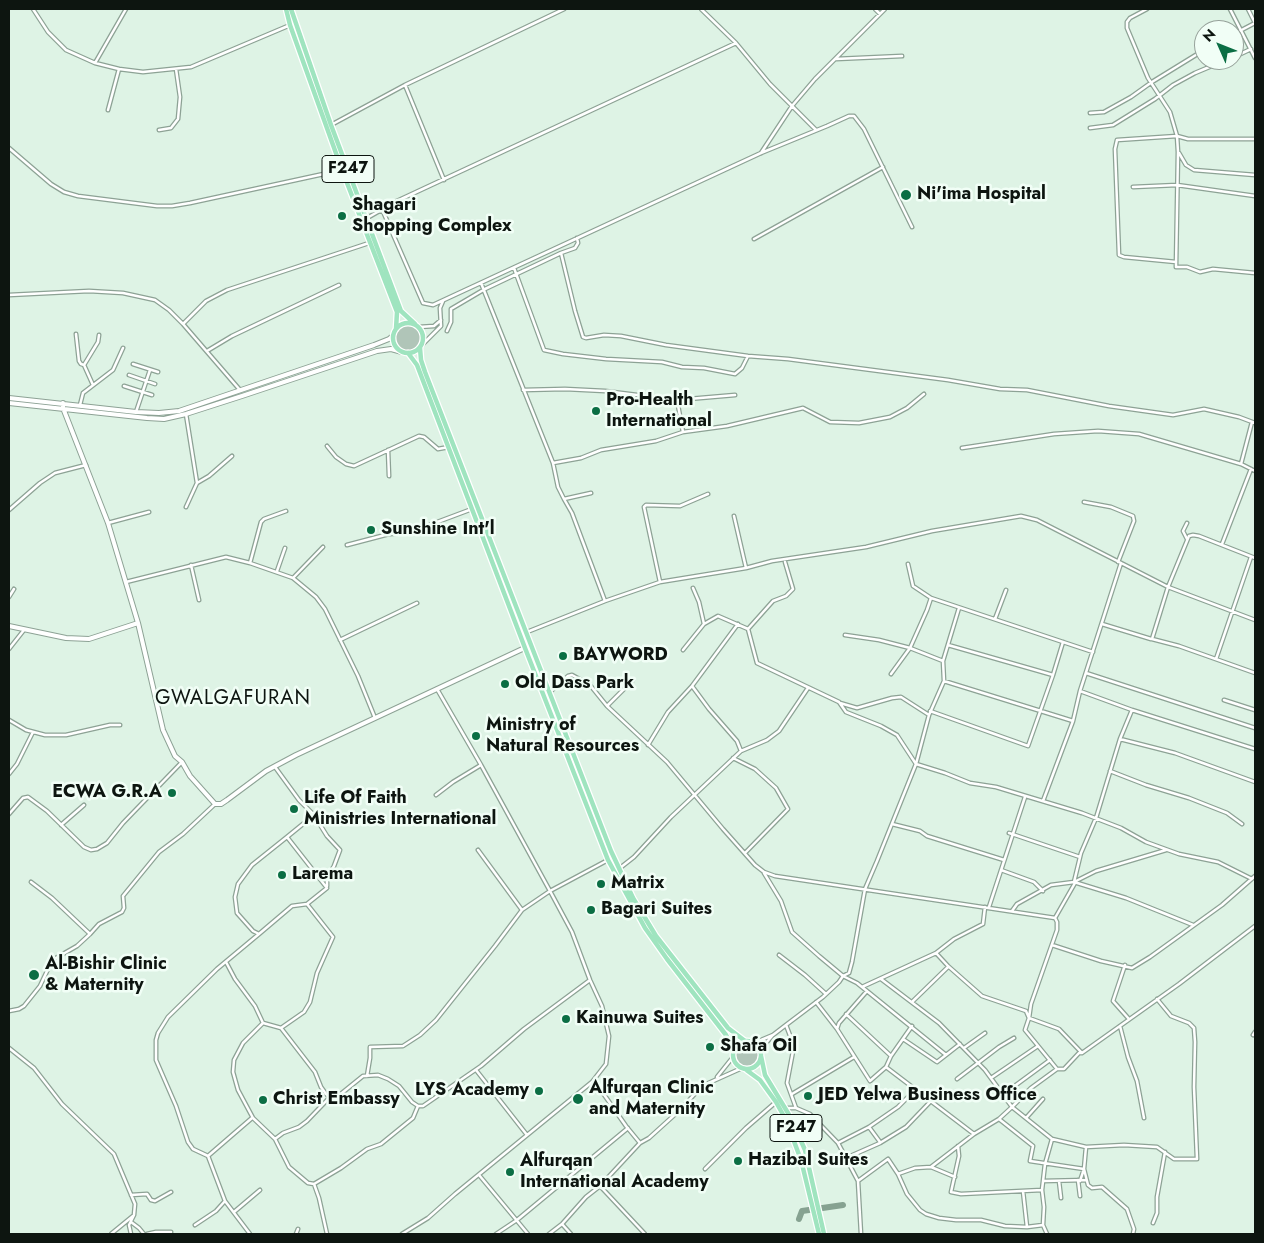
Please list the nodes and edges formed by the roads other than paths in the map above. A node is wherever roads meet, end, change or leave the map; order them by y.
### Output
1 (33, 9) edge
2 (126, 9) edge
3 (286, 9) edge
4 (291, 9) edge
5 (564, 9) edge
6 (701, 9) edge
7 (875, 9) edge
8 (885, 9) edge
9 (1147, 9) edge
10 (1248, 9) edge
11 (880, 14) junction
12 (1255, 23) edge
13 (293, 24) junction
14 (1244, 29) edge
15 (1244, 36) edge
16 (736, 43) junction
17 (1251, 49) junction
18 (1244, 52) edge
19 (902, 56) dead end
20 (1194, 56) edge
21 (1255, 58) edge
22 (834, 59) junction
23 (95, 63) junction
24 (119, 69) junction
25 (176, 69) junction
26 (1202, 70) edge
27 (1152, 82) junction
28 (405, 85) junction
29 (1159, 96) junction
30 (792, 106) junction
31 (108, 110) dead end
32 (1090, 113) dead end
33 (331, 124) junction
34 (1090, 128) dead end
35 (159, 130) dead end
36 (816, 130) junction
37 (1177, 136) junction
38 (1255, 139) edge
39 (9, 148) edge
40 (1178, 152) junction
41 (761, 153) junction
42 (339, 161) junction
43 (883, 167) junction
44 (347, 168) junction
45 (342, 170) junction
46 (332, 172) junction
47 (1255, 175) edge
48 (444, 180) junction
49 (1177, 185) junction
50 (1133, 187) dead end
51 (1255, 196) edge
52 (382, 210) junction
53 (367, 218) junction
54 (361, 220) junction
55 (912, 227) dead end
56 (577, 238) junction
57 (754, 239) dead end
58 (370, 242) junction
59 (561, 253) junction
60 (1176, 262) junction
61 (514, 268) junction
62 (1255, 273) edge
63 (517, 275) junction
64 (481, 283) junction
65 (339, 285) dead end
66 (485, 289) junction
67 (9, 295) edge
68 (444, 300) junction
69 (442, 319) junction
70 (183, 324) junction
71 (417, 326) junction
72 (396, 329) junction
73 (447, 331) dead end
74 (76, 334) dead end
75 (99, 335) dead end
76 (393, 336) junction
77 (421, 346) junction
78 (123, 348) dead end
79 (206, 351) junction
80 (402, 352) junction
81 (408, 353) junction
82 (748, 356) junction
83 (133, 364) dead end
84 (84, 365) junction
85 (150, 370) junction
86 (158, 372) dead end
87 (129, 375) dead end
88 (146, 381) junction
89 (93, 384) junction
90 (155, 384) dead end
91 (124, 386) dead end
92 (523, 390) junction
93 (241, 391) junction
94 (142, 392) junction
95 (924, 394) dead end
96 (152, 395) dead end
97 (736, 395) dead end
98 (242, 396) junction
99 (9, 398) edge
100 (678, 400) junction
101 (9, 403) edge
102 (80, 405) junction
103 (63, 406) junction
104 (136, 412) junction
105 (186, 414) junction
106 (1254, 422) edge
107 (684, 432) junction
108 (327, 446) dead end
109 (449, 447) junction
110 (962, 448) dead end
111 (388, 450) junction
112 (232, 456) dead end
113 (553, 463) junction
114 (1241, 464) junction
115 (86, 465) junction
116 (1253, 470) edge
117 (389, 476) dead end
118 (197, 483) junction
119 (591, 493) dead end
120 (708, 494) dead end
121 (564, 499) junction
122 (1084, 502) dead end
123 (186, 507) dead end
124 (472, 509) junction
125 (9, 510) edge
126 (286, 511) dead end
127 (149, 512) dead end
128 (734, 516) dead end
129 (108, 522) junction
130 (1186, 523) dead end
131 (1187, 539) junction
132 (1222, 544) junction
133 (347, 545) dead end
134 (323, 547) dead end
135 (285, 548) dead end
136 (1251, 556) junction
137 (1255, 558) edge
138 (250, 562) junction
139 (785, 562) dead end
140 (1119, 562) junction
141 (191, 564) junction
142 (908, 564) dead end
143 (746, 568) junction
144 (277, 571) junction
145 (294, 578) junction
146 (126, 582) junction
147 (660, 582) junction
148 (1168, 587) junction
149 (693, 588) dead end
150 (14, 589) dead end
151 (1006, 590) dead end
152 (9, 597) edge
153 (931, 598) junction
154 (199, 600) dead end
155 (605, 601) junction
156 (417, 603) dead end
157 (959, 608) junction
158 (1232, 612) junction
159 (995, 619) junction
160 (1255, 620) edge
161 (138, 623) junction
162 (704, 624) junction
163 (738, 624) junction
164 (1102, 624) junction
165 (9, 626) edge
166 (748, 629) junction
167 (24, 630) junction
168 (527, 633) junction
169 (845, 635) dead end
170 (1152, 639) junction
171 (340, 640) junction
172 (1063, 642) junction
173 (531, 645) junction
174 (948, 645) junction
175 (525, 648) junction
176 (910, 648) junction
177 (9, 649) edge
178 (683, 650) dead end
179 (1093, 652) junction
180 (1216, 659) junction
181 (942, 661) junction
182 (1086, 673) junction
183 (1255, 673) edge
184 (890, 674) dead end
185 (1054, 675) junction
186 (633, 680) dead end
187 (944, 681) junction
188 (692, 686) junction
189 (808, 688) junction
190 (437, 690) junction
191 (1080, 691) junction
192 (550, 692) junction
193 (1224, 700) dead end
194 (838, 702) junction
195 (607, 706) junction
196 (1132, 710) junction
197 (1255, 710) edge
198 (930, 711) junction
199 (1042, 711) junction
200 (929, 715) junction
201 (375, 718) junction
202 (9, 720) edge
203 (1072, 721) junction
204 (120, 725) dead end
205 (1255, 728) edge
206 (33, 732) junction
207 (1120, 739) junction
208 (648, 745) junction
209 (1255, 749) edge
210 (742, 751) junction
211 (734, 758) junction
212 (182, 762) junction
213 (916, 764) junction
214 (482, 765) junction
215 (274, 767) junction
216 (1110, 771) junction
217 (9, 774) edge
218 (1255, 782) edge
219 (436, 795) dead end
220 (695, 795) junction
221 (1025, 797) junction
222 (1043, 801) junction
223 (215, 804) junction
224 (84, 805) dead end
225 (9, 814) edge
226 (314, 815) junction
227 (1096, 818) junction
228 (892, 824) junction
229 (1242, 824) dead end
230 (60, 826) junction
231 (1011, 833) junction
232 (287, 837) junction
233 (478, 850) dead end
234 (1168, 850) junction
235 (745, 854) junction
236 (1080, 857) junction
237 (608, 860) junction
238 (1004, 860) junction
239 (619, 870) junction
240 (1001, 870) junction
241 (764, 872) junction
242 (1255, 876) edge
243 (1252, 879) junction
244 (31, 882) dead end
245 (1075, 883) junction
246 (327, 888) junction
247 (865, 888) junction
248 (550, 891) junction
249 (1043, 891) junction
250 (307, 904) junction
251 (987, 907) junction
252 (522, 910) junction
253 (1012, 911) junction
254 (1055, 918) junction
255 (1193, 926) junction
256 (1255, 926) edge
257 (90, 934) junction
258 (259, 934) junction
259 (1052, 945) junction
260 (936, 953) junction
261 (779, 955) dead end
262 (226, 962) junction
263 (1125, 965) junction
264 (948, 966) junction
265 (843, 976) junction
266 (881, 979) junction
267 (590, 980) junction
268 (862, 987) junction
269 (867, 991) junction
270 (826, 994) junction
271 (1157, 999) junction
272 (816, 1002) junction
273 (912, 1002) junction
274 (9, 1010) edge
275 (846, 1014) junction
276 (1029, 1018) junction
277 (1129, 1019) junction
278 (263, 1023) junction
279 (786, 1025) junction
280 (1120, 1025) junction
281 (912, 1026) junction
282 (281, 1028) junction
283 (837, 1029) junction
284 (985, 1033) dead end
285 (773, 1035) junction
286 (1014, 1038) dead end
287 (903, 1039) junction
288 (745, 1041) junction
289 (754, 1043) junction
290 (960, 1044) junction
291 (1038, 1046) junction
292 (9, 1048) edge
293 (963, 1048) junction
294 (734, 1050) junction
295 (760, 1050) junction
296 (1082, 1053) junction
297 (946, 1055) junction
298 (761, 1056) junction
299 (891, 1056) junction
300 (733, 1057) junction
301 (854, 1057) junction
302 (1050, 1060) junction
303 (978, 1063) junction
304 (886, 1067) junction
305 (744, 1069) junction
306 (1057, 1069) junction
307 (476, 1070) junction
308 (367, 1076) junction
309 (991, 1078) junction
310 (716, 1079) junction
311 (957, 1079) dead end
312 (592, 1082) junction
313 (916, 1090) junction
314 (1002, 1093) junction
315 (792, 1094) junction
316 (330, 1097) junction
317 (1043, 1099) dead end
318 (776, 1102) junction
319 (930, 1102) junction
320 (418, 1106) junction
321 (1012, 1107) junction
322 (786, 1108) junction
323 (796, 1108) junction
324 (253, 1118) junction
325 (1026, 1118) junction
326 (1144, 1118) dead end
327 (999, 1119) junction
328 (869, 1127) junction
329 (628, 1128) junction
330 (527, 1134) junction
331 (974, 1134) junction
332 (276, 1139) junction
333 (1052, 1139) junction
334 (640, 1143) junction
335 (880, 1143) junction
336 (838, 1144) junction
337 (958, 1146) junction
338 (1086, 1147) junction
339 (1165, 1152) junction
340 (208, 1156) junction
341 (846, 1158) junction
342 (1045, 1164) junction
343 (931, 1166) junction
344 (705, 1169) dead end
345 (1084, 1169) junction
346 (898, 1174) junction
347 (479, 1175) junction
348 (955, 1177) junction
349 (1079, 1180) junction
350 (1087, 1180) junction
351 (858, 1181) junction
352 (1043, 1181) junction
353 (1059, 1181) junction
354 (314, 1184) junction
355 (600, 1186) junction
356 (260, 1190) dead end
357 (1042, 1190) junction
358 (1023, 1191) junction
359 (171, 1192) dead end
360 (131, 1194) junction
361 (1080, 1196) dead end
362 (1061, 1198) dead end
363 (226, 1200) junction
364 (234, 1212) junction
365 (818, 1214) junction
366 (134, 1215) junction
367 (517, 1220) junction
368 (131, 1222) junction
369 (1152, 1223) dead end
370 (562, 1224) junction
371 (1043, 1225) junction
372 (194, 1226) dead end
373 (1027, 1227) junction
374 (298, 1229) dead end
375 (171, 1232) dead end
376 (111, 1234) edge
377 (131, 1234) edge
378 (145, 1234) edge
379 (250, 1234) edge
380 (296, 1234) edge
381 (326, 1234) edge
382 (402, 1234) edge
383 (496, 1234) edge
384 (528, 1234) edge
385 (549, 1234) edge
386 (571, 1234) edge
387 (644, 1234) edge
388 (819, 1234) edge
389 (824, 1234) edge
390 (861, 1234) edge
391 (1047, 1234) edge
392 (1133, 1234) edge

1 - 23 street
2 - 23 street
3 - 13 main road, F247
4 - 13 main road, F247
5 - 28 street
6 - 16 street
7 - 11 street
8 - 11 street
9 - 27 street
10 - 12 street
11 - 22 street
12 - 14 street
13 - 25 street
13 - 33 main road, F247
13 - 42 main road, F247
15 - 17 street
16 - 30 street
16 - 48 street
17 - 18 street
17 - 21 street
19 - 22 street
20 - 27 street
22 - 30 street
23 - 24 street
24 - 25 street
24 - 31 street
25 - 35 street
26 - 29 street
27 - 29 street
27 - 32 street
28 - 33 street
28 - 48 street
29 - 34 street
29 - 37 street
30 - 36 street
30 - 41 street
33 - 44 main road, F247
36 - 41 street
36 - 43 street
37 - 38 street
37 - 40 street
37 - 60 street
39 - 46 street
40 - 47 street
40 - 49 street
41 - 56 street
42 - 45 main road, F247
42 - 46 main road
43 - 55 street
43 - 57 street
44 - 45 street
44 - 53 main road, F247
45 - 46 street
45 - 54 main road, F247
48 - 52 street
49 - 50 street
49 - 51 street
49 - 60 street
52 - 53 street
52 - 68 street
53 - 54 street
53 - 71 main road, F247
54 - 58 main road, F247
56 - 59 street
56 - 61 street
58 - 70 street
58 - 72 main road, F247
59 - 63 street
59 - 82 street
60 - 62 street
61 - 63 street
61 - 64 street
63 - 66 street
63 - 82 street
64 - 66 street
64 - 68 street
65 - 79 street
66 - 73 street
66 - 92 street
67 - 70 street
68 - 69 street
69 - 71 street
69 - 77 street
70 - 79 street
71 - 72 main road
71 - 77 main road
72 - 76 main road, F247
74 - 84 street
75 - 84 street
76 - 80 main road
76 - 93 street
77 - 81 main road
77 - 168 main road
78 - 89 street
79 - 93 street
80 - 81 main road
80 - 98 street
81 - 109 main road
82 - 106 street
83 - 85 street
84 - 89 street
85 - 86 street
85 - 88 street
87 - 88 street
88 - 90 street
88 - 94 street
89 - 102 street
91 - 94 street
92 - 100 street
92 - 113 street
93 - 98 street
93 - 104 street
94 - 96 street
94 - 104 street
95 - 107 street
97 - 100 street
98 - 105 street
99 - 103 street
100 - 107 street
101 - 103 street
102 - 103 street
102 - 104 street
103 - 105 street
103 - 115 street
105 - 118 street
106 - 114 street
107 - 113 street
108 - 111 street
109 - 111 street
109 - 124 main road
110 - 114 street
111 - 117 street
112 - 118 street
113 - 121 street
114 - 116 street
115 - 125 street
115 - 129 street
116 - 132 street
118 - 123 street
119 - 121 street
120 - 147 street
121 - 155 street
122 - 140 street
124 - 133 street
124 - 175 main road
126 - 138 street
127 - 129 street
128 - 143 street
129 - 146 street
130 - 131 street
131 - 132 street
131 - 148 street
132 - 136 street
134 - 145 street
135 - 144 street
136 - 137 street
136 - 158 street
138 - 141 street
138 - 144 street
139 - 166 street
140 - 143 street
140 - 148 street
140 - 164 street
141 - 146 street
141 - 154 street
142 - 153 street
143 - 147 street
144 - 145 street
145 - 171 street
146 - 161 street
147 - 155 street
148 - 158 street
148 - 170 street
149 - 162 street
150 - 152 street
151 - 159 street
153 - 157 street
153 - 176 street
155 - 168 street
156 - 171 street
157 - 159 street
157 - 174 street
158 - 160 street
158 - 180 street
159 - 172 street
161 - 167 street
161 - 212 street
162 - 163 street
162 - 178 street
163 - 166 street
163 - 188 street
164 - 170 street
164 - 179 street
165 - 167 street
166 - 189 street
167 - 177 street
168 - 173 main road
169 - 176 street
170 - 180 street
171 - 201 street
172 - 179 street
172 - 185 street
173 - 175 street
173 - 192 main road
174 - 181 street
174 - 185 street
175 - 190 street
175 - 237 main road
176 - 181 street
176 - 184 street
179 - 182 street
180 - 183 street
181 - 187 street
182 - 191 street
182 - 205 street
185 - 199 street
186 - 195 street
187 - 198 street
187 - 199 street
188 - 208 street
188 - 210 street
189 - 194 street
189 - 210 street
190 - 201 street
190 - 214 street
191 - 196 street
191 - 203 street
192 - 195 street
192 - 239 main road
193 - 197 street
194 - 200 street
194 - 213 street
195 - 208 street
196 - 207 street
196 - 209 street
198 - 199 street
198 - 200 street
199 - 203 street
200 - 213 street
201 - 215 street
202 - 206 street
203 - 222 street
204 - 206 street
206 - 217 street
207 - 216 street
207 - 218 street
208 - 220 street
210 - 211 street
211 - 220 street
211 - 235 street
212 - 223 street
212 - 230 street
213 - 221 street
213 - 228 street
214 - 219 street
214 - 248 street
215 - 223 street
215 - 226 street
216 - 227 street
216 - 229 street
220 - 235 street
220 - 239 street
221 - 222 street
221 - 231 street
222 - 227 street
223 - 257 street
224 - 230 street
225 - 230 street
226 - 232 street
226 - 246 street
227 - 234 street
227 - 236 street
228 - 238 street
228 - 247 street
231 - 236 street
231 - 238 street
232 - 246 street
232 - 258 street
233 - 252 street
234 - 243 street
234 - 245 street
235 - 241 street
236 - 245 street
237 - 248 street
237 - 294 main road
238 - 240 street
239 - 288 main road
240 - 249 street
240 - 251 street
241 - 247 street
241 - 265 street
242 - 243 street
243 - 255 street
244 - 257 street
245 - 249 street
245 - 254 street
245 - 255 street
246 - 250 street
247 - 251 street
247 - 265 street
248 - 252 street
248 - 267 street
249 - 253 street
250 - 258 street
250 - 282 street
251 - 253 street
251 - 260 street
252 - 308 street
253 - 254 street
254 - 259 street
255 - 263 street
256 - 271 street
257 - 274 street
258 - 262 street
259 - 263 street
259 - 276 street
260 - 264 street
260 - 266 street
261 - 270 street
262 - 278 street
262 - 340 street
263 - 277 street
264 - 273 street
264 - 276 street
265 - 268 street
265 - 270 street
266 - 268 street
266 - 273 street
267 - 307 street
267 - 312 street
268 - 269 street
269 - 275 street
269 - 281 street
270 - 272 street
271 - 277 street
271 - 339 street
272 - 279 street
272 - 283 street
273 - 290 street
275 - 283 street
275 - 299 street
276 - 291 street
276 - 296 street
277 - 280 street
278 - 282 street
278 - 324 street
279 - 285 street
279 - 315 street
280 - 296 street
280 - 326 street
281 - 287 street
281 - 297 street
282 - 316 street
283 - 301 street
284 - 293 street
285 - 289 street
285 - 295 street
286 - 303 street
287 - 297 street
287 - 299 street
288 - 289 main road
288 - 294 main road
289 - 295 main road
290 - 293 street
290 - 297 street
291 - 302 street
291 - 309 street
292 - 360 street
293 - 303 street
294 - 300 main road
295 - 298 main road, F247
296 - 306 street
298 - 305 main road
298 - 322 main road, F247
299 - 304 street
300 - 305 main road, F247
300 - 310 street
301 - 304 street
301 - 315 street
302 - 306 street
302 - 314 street
303 - 309 street
303 - 311 street
304 - 313 street
305 - 310 street
305 - 318 main road, F247
306 - 321 street
307 - 320 street
307 - 330 street
308 - 316 street
308 - 320 street
309 - 314 street
310 - 334 street
312 - 329 street
312 - 330 street
313 - 319 street
313 - 328 street
314 - 321 street
315 - 323 street
316 - 332 street
317 - 325 street
318 - 344 street
318 - 365 main road, F247
319 - 331 street
319 - 335 street
320 - 354 street
321 - 325 street
321 - 327 street
322 - 323 street
322 - 365 main road, F247
323 - 336 street
324 - 332 street
324 - 340 street
325 - 333 street
327 - 331 street
327 - 342 street
328 - 335 street
328 - 336 street
329 - 334 street
329 - 367 street
330 - 347 street
331 - 337 street
332 - 354 street
333 - 338 street
333 - 342 street
334 - 355 street
335 - 341 street
336 - 341 street
337 - 343 street
337 - 348 street
338 - 339 street
338 - 345 street
339 - 369 street
340 - 363 street
341 - 351 street
342 - 345 street
342 - 352 street
343 - 346 street
343 - 348 street
345 - 349 street
345 - 350 street
346 - 351 street
346 - 373 street
347 - 367 street
347 - 382 street
348 - 358 street
349 - 350 street
349 - 353 street
349 - 361 street
350 - 392 street
351 - 390 street
352 - 353 street
352 - 357 street
353 - 362 street
354 - 381 street
355 - 370 street
355 - 387 street
356 - 364 street
357 - 358 street
357 - 371 street
358 - 373 street
359 - 360 street
360 - 366 street
363 - 364 street
363 - 372 street
364 - 379 street
365 - 388 main road, F247
365 - 389 main road, F247
366 - 368 street
366 - 376 street
367 - 383 street
367 - 384 street
368 - 377 street
368 - 378 street
370 - 385 street
370 - 386 street
371 - 373 street
371 - 391 street
374 - 380 street
375 - 378 street

